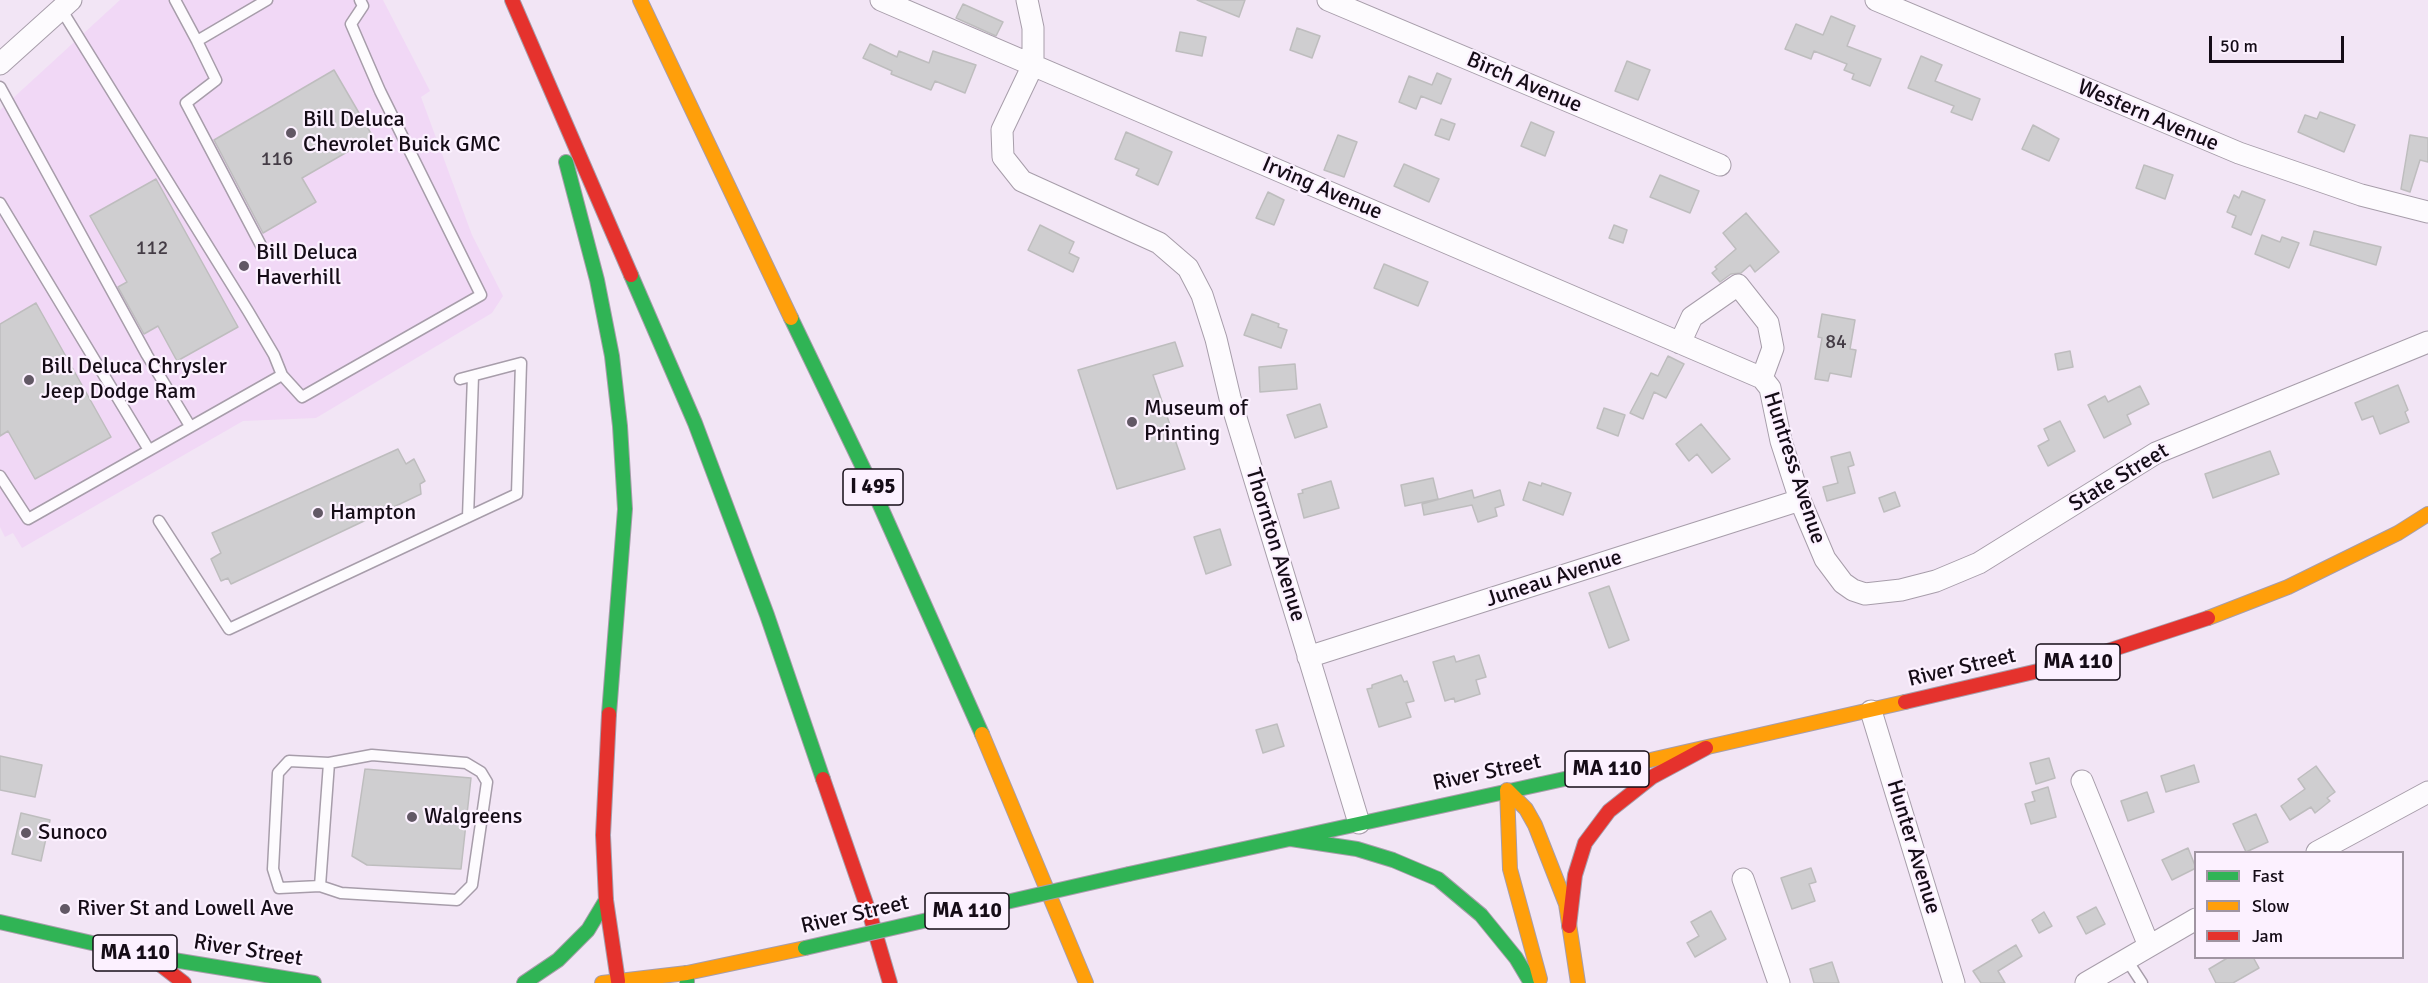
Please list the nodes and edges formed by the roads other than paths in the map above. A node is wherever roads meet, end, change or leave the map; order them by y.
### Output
1 (175, 0) edge
2 (267, 0) edge
3 (360, 0) edge
4 (512, 0) edge
5 (640, 0) edge
6 (881, 0) edge
7 (1027, 0) edge
8 (1328, 0) edge
9 (1876, 0) edge
10 (66, 4) edge
11 (197, 41) junction
12 (0, 64) edge
13 (1033, 65) junction
14 (548, 78) junction
15 (0, 87) edge
16 (1720, 165) dead end
17 (0, 203) edge
18 (2428, 212) edge
19 (265, 253) dead end
20 (2428, 342) edge
21 (1680, 343) junction
22 (282, 375) junction
23 (473, 376) junction
24 (1762, 378) junction
25 (460, 379) dead end
26 (190, 426) junction
27 (148, 450) junction
28 (0, 476) edge
29 (1800, 500) junction
30 (2428, 514) edge
31 (468, 517) junction
32 (159, 521) dead end
33 (1825, 559) joint
34 (1308, 657) junction
35 (1871, 711) junction
36 (1706, 748) junction
37 (329, 763) junction
38 (2082, 781) dead end
39 (1507, 790) junction
40 (2428, 792) edge
41 (1359, 823) junction
42 (1291, 839) junction
43 (2319, 851) edge
44 (1743, 879) dead end
45 (320, 886) junction
46 (606, 900) junction
47 (2194, 920) edge
48 (0, 922) edge
49 (1569, 926) junction
50 (2149, 946) junction
51 (149, 956) junction
52 (2127, 960) junction
53 (687, 978) edge
54 (271, 980) edge
55 (618, 981) junction
56 (184, 983) edge
57 (314, 983) edge
58 (524, 983) edge
59 (602, 983) edge
60 (890, 983) edge
61 (1086, 983) edge
62 (1531, 983) edge
63 (1541, 983) edge
64 (1578, 983) edge
65 (1779, 983) edge
66 (1954, 983) edge
67 (2086, 983) edge
68 (2142, 983) edge

1 - 11 lane
2 - 11 lane
3 - 22 lane
4 - 14 main road
5 - 61 main road, I 495
6 - 13 street, Irving Avenue
7 - 13 street
8 - 16 street, Birch Avenue
9 - 18 street, Western Avenue
10 - 12 street
10 - 22 lane
11 - 19 lane
13 - 21 street, Irving Avenue
13 - 34 street, Thornton Avenue
14 - 46 main road
14 - 60 main road
15 - 26 lane
17 - 27 lane
20 - 33 street, State Street
21 - 24 street, Irving Avenue
21 - 24 street
22 - 26 lane
23 - 25 lane
23 - 31 lane
23 - 31 lane
24 - 29 street, Huntress Avenue
26 - 27 lane
27 - 28 lane
29 - 33 street, Huntress Avenue
29 - 34 street, Juneau Avenue
30 - 35 main road, River Street / MA 110
31 - 32 lane
34 - 41 street, Thornton Avenue
35 - 36 main road, River Street / MA 110
35 - 66 street, Hunter Avenue
36 - 39 main road, River Street / MA 110
36 - 49 main road
37 - 45 lane
37 - 45 lane
37 - 45 lane
38 - 50 street
39 - 41 main road, River Street / MA 110
39 - 49 main road
39 - 63 main road
40 - 43 street
41 - 42 main road, River Street / MA 110
42 - 53 main road, River Street / MA 110, bridge
42 - 62 main road
44 - 65 street
46 - 55 main road
46 - 58 main road
47 - 50 street
48 - 51 main road, River Street / MA 110
49 - 64 main road
50 - 52 street
51 - 54 main road, River Street / MA 110
51 - 56 main road
52 - 67 street
52 - 68 lane
53 - 55 main road, River Street / MA 110
54 - 57 main road, River Street / MA 110
55 - 59 main road, River Street / MA 110

